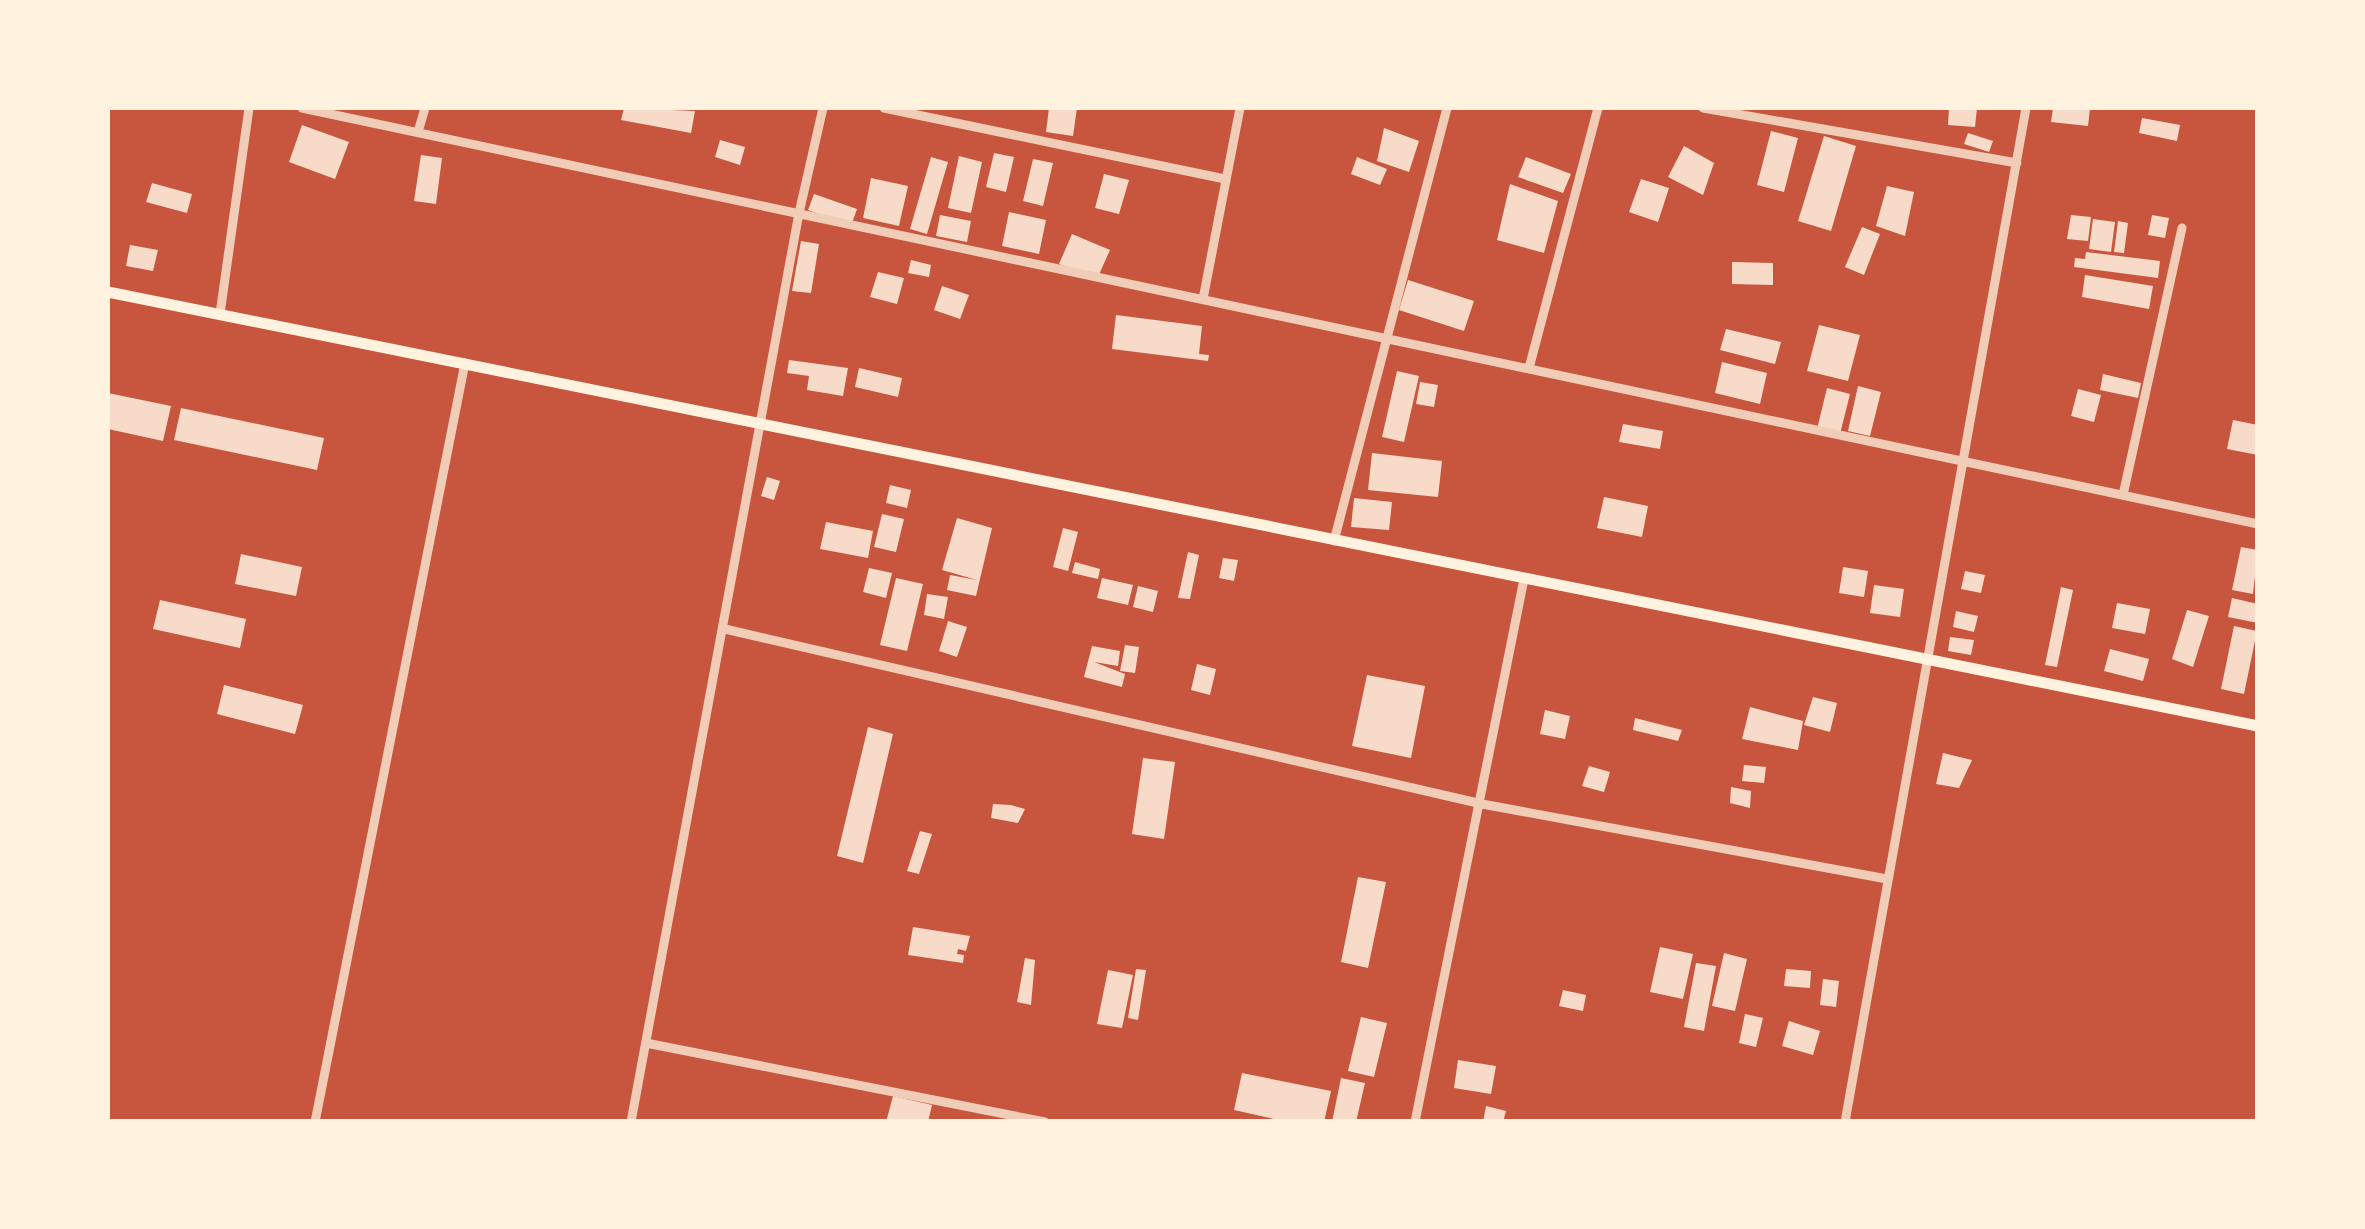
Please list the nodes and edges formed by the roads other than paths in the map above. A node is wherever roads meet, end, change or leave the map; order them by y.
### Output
1 (249, 108) edge
2 (302, 108) edge
3 (426, 108) edge
4 (823, 108) edge
5 (884, 108) edge
6 (1240, 108) edge
7 (1447, 108) edge
8 (1598, 108) edge
9 (1702, 108) edge
10 (2026, 108) edge
11 (418, 132) junction
12 (2017, 163) junction
13 (1226, 179) junction
14 (799, 213) junction
15 (2182, 228) dead end
16 (108, 292) edge
17 (1203, 299) junction
18 (220, 314) junction
19 (1386, 338) junction
20 (465, 363) junction
21 (1529, 368) junction
22 (763, 426) junction
23 (1963, 461) junction
24 (2123, 495) junction
25 (2258, 524) edge
26 (1334, 541) junction
27 (1524, 579) junction
28 (725, 629) junction
29 (1930, 661) junction
30 (2258, 726) edge
31 (1482, 804) junction
32 (1886, 880) junction
33 (646, 1043) junction
34 (315, 1122) edge
35 (631, 1122) edge
36 (1045, 1122) edge
37 (1414, 1122) edge
38 (1845, 1122) edge

1 - 18 street
2 - 11 street
3 - 11 street
4 - 14 street
5 - 13 street
6 - 13 street
7 - 19 street
8 - 21 street
9 - 12 street
10 - 12 street
11 - 14 street
12 - 23 street
13 - 17 street
14 - 17 street
14 - 22 street
15 - 24 street
16 - 18 main road
17 - 19 street
18 - 20 main road
19 - 21 street
19 - 26 street
20 - 22 main road
20 - 34 street
21 - 23 street
22 - 26 main road
22 - 28 street
23 - 24 street
23 - 29 street
24 - 25 street
26 - 27 main road
27 - 29 main road
27 - 31 street
28 - 31 street
28 - 33 street
29 - 30 main road
29 - 32 street
31 - 32 street
31 - 37 street
32 - 38 street
33 - 35 street
33 - 36 street

